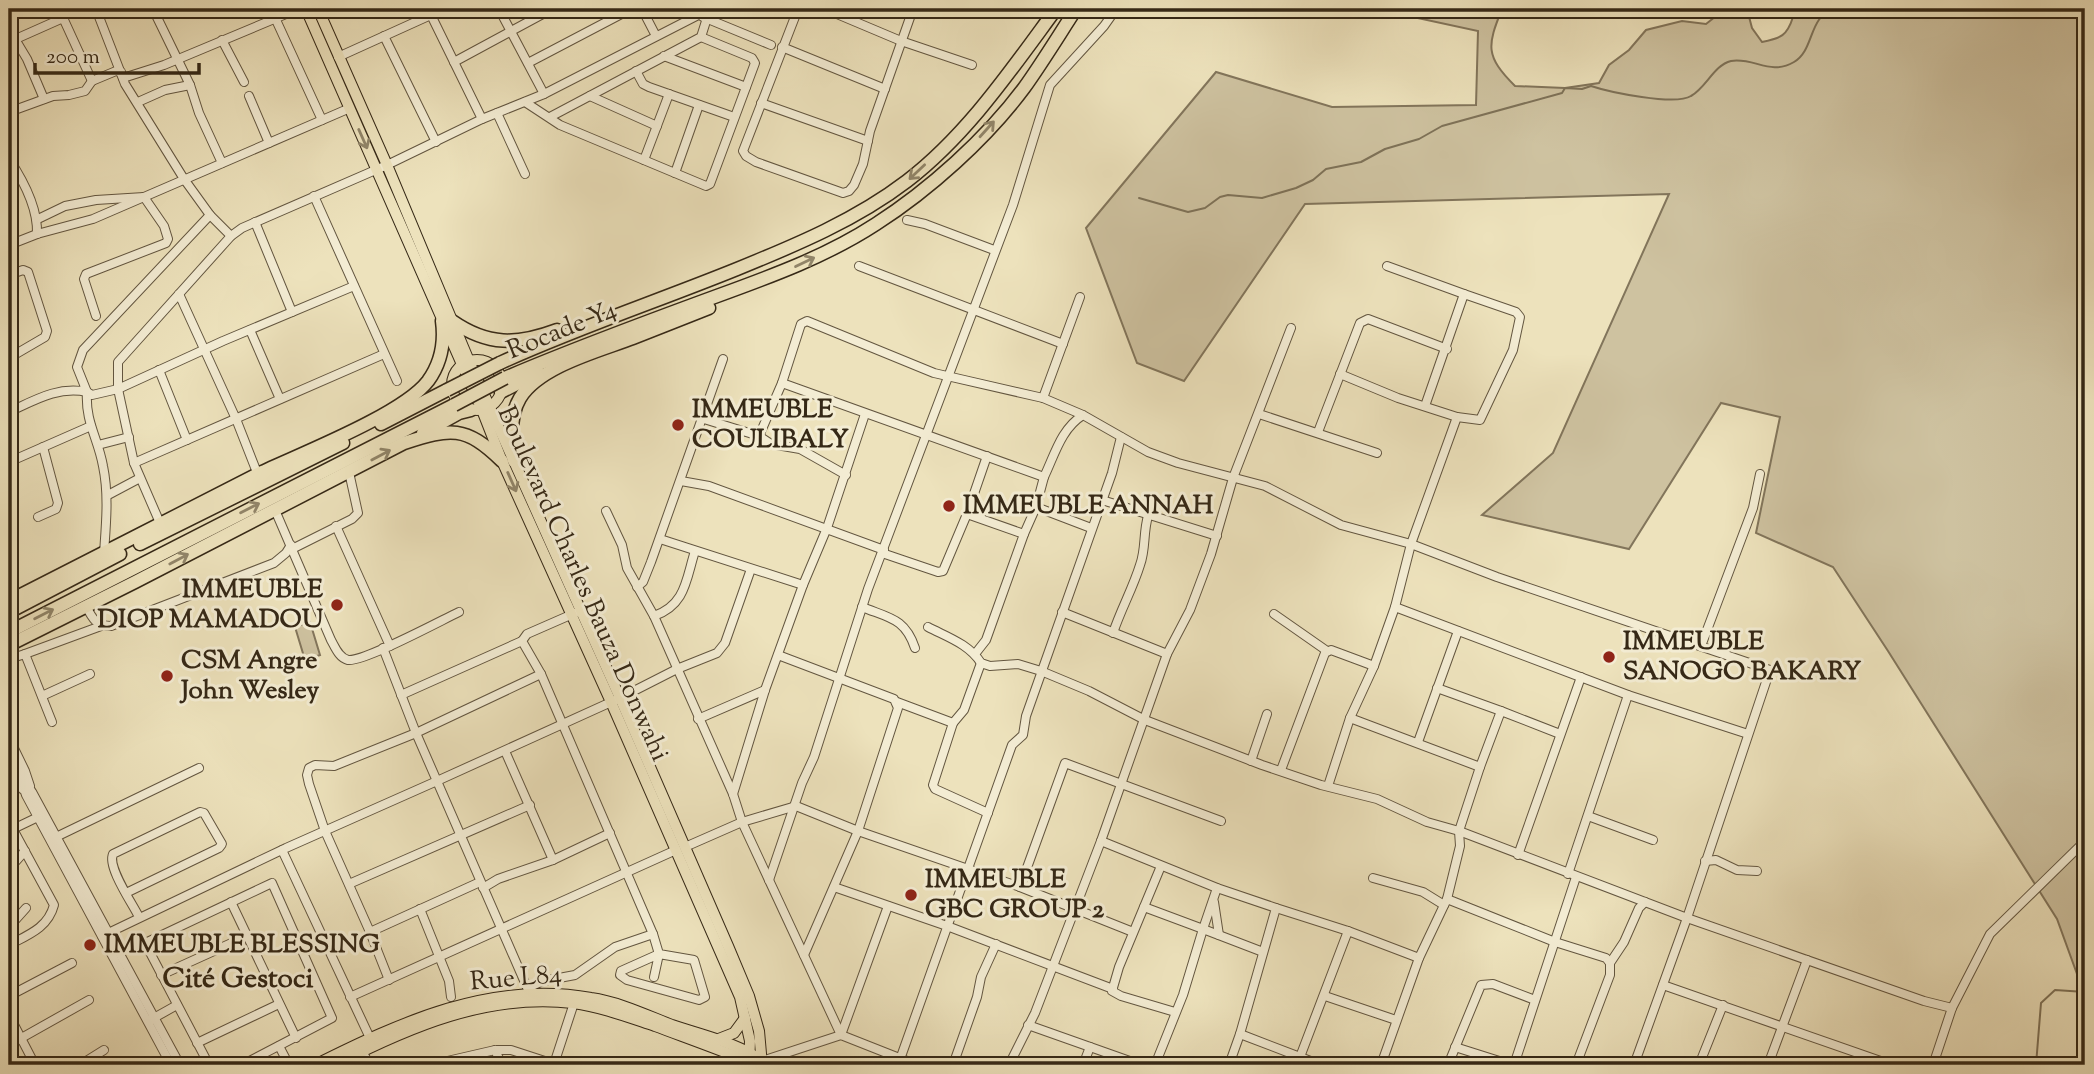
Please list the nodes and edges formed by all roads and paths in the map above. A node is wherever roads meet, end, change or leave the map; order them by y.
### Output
1 (59, 9) edge
2 (96, 9) edge
3 (271, 9) edge
4 (298, 9) edge
5 (306, 9) edge
6 (318, 9) edge
7 (444, 9) edge
8 (499, 9) edge
9 (552, 9) edge
10 (631, 9) edge
11 (642, 9) edge
12 (710, 9) edge
13 (798, 9) edge
14 (825, 9) edge
15 (913, 9) edge
16 (979, 9) edge
17 (999, 9) edge
18 (1056, 9) edge
19 (1076, 9) edge
20 (1116, 9) edge
21 (157, 10) edge
22 (431, 15) junction
23 (697, 15) edge
24 (63, 18) junction
25 (275, 18) junction
26 (510, 31) junction
27 (384, 36) junction
28 (656, 36) junction
29 (701, 37) junction
30 (222, 40) junction
31 (12, 41) edge
32 (901, 41) junction
33 (771, 45) dead end
34 (782, 47) junction
35 (664, 56) junction
36 (338, 57) junction
37 (177, 58) junction
38 (454, 62) junction
39 (528, 63) junction
40 (972, 65) dead end
41 (636, 71) junction
42 (122, 75) junction
43 (92, 80) junction
44 (244, 82) dead end
45 (190, 85) junction
46 (746, 87) junction
47 (885, 89) junction
48 (544, 94) junction
49 (669, 94) junction
50 (249, 96) dead end
51 (590, 96) junction
52 (44, 99) junction
53 (138, 102) junction
54 (525, 102) junction
55 (761, 103) junction
56 (699, 105) junction
57 (350, 108) junction
58 (9, 112) edge
59 (498, 113) junction
60 (550, 117) junction
61 (734, 117) junction
62 (482, 119) junction
63 (322, 120) junction
64 (657, 126) junction
65 (868, 141) junction
66 (436, 142) junction
67 (269, 143) junction
68 (9, 159) edge
69 (644, 160) junction
70 (222, 163) junction
71 (382, 167) junction
72 (675, 173) junction
73 (525, 174) dead end
74 (184, 179) junction
75 (314, 196) junction
76 (144, 197) junction
77 (210, 215) junction
78 (38, 219) junction
79 (907, 220) dead end
80 (255, 222) junction
81 (37, 234) junction
82 (231, 236) junction
83 (9, 245) edge
84 (994, 250) junction
85 (756, 261) junction
86 (859, 266) dead end
87 (1387, 266) dead end
88 (781, 274) junction
89 (9, 275) edge
90 (354, 286) junction
91 (179, 294) junction
92 (1464, 294) junction
93 (1080, 297) dead end
94 (974, 310) junction
95 (292, 312) junction
96 (96, 316) dead end
97 (447, 321) junction
98 (1291, 328) dead end
99 (250, 330) junction
100 (548, 334) junction
101 (9, 338) edge
102 (1063, 344) junction
103 (1447, 349) junction
104 (205, 351) junction
105 (384, 354) junction
106 (12, 356) edge
107 (723, 359) dead end
108 (572, 361) junction
109 (494, 363) junction
110 (465, 364) junction
111 (159, 370) junction
112 (1340, 374) junction
113 (948, 375) junction
114 (397, 381) dead end
115 (782, 383) junction
116 (449, 386) junction
117 (118, 389) junction
118 (87, 392) junction
119 (501, 392) junction
120 (1042, 398) junction
121 (280, 399) junction
122 (1425, 406) junction
123 (481, 409) junction
124 (9, 412) edge
125 (865, 414) junction
126 (1259, 414) junction
127 (381, 415) junction
128 (1083, 415) junction
129 (1457, 417) junction
130 (236, 419) junction
131 (704, 419) junction
132 (91, 426) junction
133 (1318, 432) junction
134 (759, 436) junction
135 (926, 436) junction
136 (129, 437) junction
137 (1121, 438) junction
138 (187, 440) junction
139 (404, 443) junction
140 (98, 445) junction
141 (43, 447) junction
142 (1377, 453) dead end
143 (987, 456) junction
144 (508, 461) junction
145 (9, 462) edge
146 (134, 463) junction
147 (349, 472) junction
148 (1760, 474) dead end
149 (258, 475) junction
150 (846, 475) junction
151 (1044, 477) junction
152 (140, 478) junction
153 (1233, 478) junction
154 (681, 481) junction
155 (108, 495) junction
156 (1102, 500) junction
157 (1036, 507) junction
158 (275, 510) junction
159 (606, 511) dead end
160 (967, 514) junction
161 (1148, 516) junction
162 (38, 517) dead end
163 (160, 523) junction
164 (336, 526) junction
165 (827, 528) junction
166 (1091, 528) junction
167 (1024, 534) junction
168 (1217, 536) junction
169 (660, 539) junction
170 (1411, 544) junction
171 (291, 547) junction
172 (695, 551) junction
173 (883, 551) junction
174 (104, 553) junction
175 (751, 569) junction
176 (803, 585) junction
177 (637, 587) junction
178 (9, 601) edge
179 (86, 606) junction
180 (862, 607) junction
181 (1395, 607) junction
182 (9, 612) edge
183 (459, 612) dead end
184 (1062, 612) junction
185 (576, 613) junction
186 (1274, 614) dead end
187 (654, 615) junction
188 (101, 626) junction
189 (928, 627) dead end
190 (1458, 631) junction
191 (9, 632) edge
192 (1114, 633) junction
193 (522, 641) junction
194 (9, 645) edge
195 (1702, 646) junction
196 (387, 647) junction
197 (915, 648) dead end
198 (1327, 651) junction
199 (26, 654) junction
200 (975, 654) junction
201 (1167, 654) junction
202 (778, 655) junction
203 (9, 659) edge
204 (981, 663) junction
205 (1374, 666) junction
206 (677, 669) junction
207 (1041, 671) junction
208 (90, 674) dead end
209 (541, 674) junction
210 (839, 677) junction
211 (1581, 677) junction
212 (1437, 688) junction
213 (765, 690) junction
214 (401, 695) junction
215 (1628, 695) junction
216 (42, 696) junction
217 (615, 700) junction
218 (897, 702) junction
219 (1502, 711) junction
220 (1268, 714) dead end
221 (1350, 718) junction
222 (698, 719) junction
223 (1145, 720) junction
224 (52, 722) dead end
225 (953, 723) junction
226 (563, 724) junction
227 (416, 733) junction
228 (1560, 734) junction
229 (1748, 734) junction
230 (9, 738) edge
231 (1418, 742) junction
232 (505, 751) junction
233 (9, 755) edge
234 (1251, 761) junction
235 (1479, 767) junction
236 (9, 768) edge
237 (199, 768) dead end
238 (1281, 770) junction
239 (438, 781) junction
240 (1121, 783) junction
241 (1328, 786) junction
242 (29, 794) junction
243 (733, 794) junction
244 (530, 805) junction
245 (796, 806) junction
246 (988, 813) junction
247 (1588, 816) junction
248 (38, 817) junction
249 (1221, 821) dead end
250 (742, 822) junction
251 (11, 826) edge
252 (325, 831) junction
253 (858, 831) junction
254 (1459, 831) junction
255 (610, 833) junction
256 (460, 835) junction
257 (56, 837) junction
258 (1653, 840) dead end
259 (1101, 841) junction
260 (2085, 841) edge
261 (9, 846) edge
262 (681, 848) junction
263 (282, 850) junction
264 (24, 851) junction
265 (1518, 855) junction
266 (553, 860) junction
267 (1705, 861) junction
268 (1161, 866) junction
269 (9, 869) edge
270 (967, 869) junction
271 (1757, 871) dead end
272 (628, 873) junction
273 (1572, 875) junction
274 (1373, 877) dead end
275 (769, 880) junction
276 (349, 884) junction
277 (481, 885) junction
278 (834, 887) junction
279 (1020, 887) junction
280 (1217, 888) junction
281 (126, 893) junction
282 (1214, 899) junction
283 (231, 902) junction
284 (1445, 902) junction
285 (1645, 902) junction
286 (888, 906) junction
287 (1143, 907) junction
288 (26, 908) dead end
289 (1276, 908) junction
290 (420, 909) junction
291 (1075, 909) junction
292 (139, 917) junction
293 (1687, 918) junction
294 (947, 926) junction
295 (9, 928) edge
296 (1203, 929) junction
297 (502, 930) junction
298 (1348, 931) junction
299 (370, 932) junction
300 (1133, 932) junction
301 (105, 934) junction
302 (653, 934) junction
303 (1219, 935) junction
304 (247, 936) junction
305 (1555, 942) junction
306 (996, 944) junction
307 (9, 945) edge
308 (1263, 952) junction
309 (659, 954) junction
310 (804, 955) junction
311 (440, 956) junction
312 (1419, 958) junction
313 (1807, 960) junction
314 (72, 963) dead end
315 (1610, 963) junction
316 (1052, 967) junction
317 (161, 975) junction
318 (654, 978) dead end
319 (388, 980) junction
320 (1663, 985) junction
321 (1113, 989) junction
322 (529, 991) junction
323 (9, 996) edge
324 (1325, 996) junction
325 (350, 997) junction
326 (451, 997) dead end
327 (89, 1000) dead end
328 (1535, 1000) junction
329 (574, 1003) junction
330 (279, 1004) junction
331 (1723, 1005) junction
332 (177, 1006) junction
333 (1952, 1008) junction
334 (1175, 1012) junction
335 (9, 1015) edge
336 (746, 1018) junction
337 (151, 1019) junction
338 (1396, 1020) junction
339 (1028, 1026) junction
340 (1783, 1026) junction
341 (1240, 1034) junction
342 (841, 1035) junction
343 (21, 1038) junction
344 (296, 1038) junction
345 (370, 1038) junction
346 (197, 1043) junction
347 (715, 1044) junction
348 (9, 1045) edge
349 (279, 1046) junction
350 (361, 1047) junction
351 (1090, 1047) junction
352 (1455, 1047) junction
353 (104, 1050) dead end
354 (495, 1050) junction
355 (1300, 1057) junction
356 (750, 1060) edge
357 (899, 1062) edge
358 (762, 1063) edge
359 (436, 1064) edge
360 (35, 1065) edge
361 (80, 1065) edge
362 (171, 1065) edge
363 (180, 1065) edge
364 (209, 1065) edge
365 (242, 1065) edge
366 (289, 1065) edge
367 (315, 1065) edge
368 (335, 1065) edge
369 (369, 1065) edge
370 (502, 1065) edge
371 (555, 1065) edge
372 (736, 1065) edge
373 (774, 1065) edge
374 (917, 1065) edge
375 (953, 1065) edge
376 (1009, 1065) edge
377 (1083, 1065) edge
378 (1141, 1065) edge
379 (1155, 1065) edge
380 (1228, 1065) edge
381 (1321, 1065) edge
382 (1381, 1065) edge
383 (1448, 1065) edge
384 (1513, 1065) edge
385 (1576, 1065) edge
386 (1634, 1065) edge
387 (1699, 1065) edge
388 (1768, 1065) edge
389 (1892, 1065) edge
390 (1933, 1065) edge

1 - 24 street
2 - 42 street
3 - 25 street
4 - 25 street
5 - 57 main road, Boulevard Charles Bauza Donwahi
6 - 36 main road, Boulevard Charles Bauza Donwahi
7 - 22 street
8 - 26 street
9 - 26 street
10 - 39 street
11 - 28 street
12 - 23 street
13 - 34 street
14 - 32 street
15 - 32 street
16 - 17 street
18 -> 85 highway, Rocade Y4
88 -> 19 highway, Rocade Y4
20 - 84 street
21 - 37 street
22 - 27 street
22 - 38 street
23 - 28 street
23 - 29 street
23 - 33 street
24 - 31 street
24 - 43 street
25 - 30 street
25 - 63 street
26 - 38 street
26 - 39 street
27 - 36 street
27 - 66 street
28 - 48 street
29 - 35 street
29 - 46 street
30 - 37 street
30 - 44 street
31 - 52 street
32 - 40 street
32 - 47 street
34 - 47 street
34 - 55 street
35 - 41 street
35 - 46 street
36 - 71 main road, Boulevard Charles Bauza Donwahi
37 - 42 street
37 - 45 street
38 - 62 street
39 - 48 street
41 - 49 street
41 - 51 street
42 - 43 street
42 - 53 street
43 - 52 street
45 - 53 street
45 - 70 street
46 - 61 street
47 - 65 street
48 - 54 street
49 - 56 street
49 - 64 street
50 - 67 street
51 - 60 street
51 - 64 street
52 - 58 street
53 - 74 street
54 - 59 street
54 - 60 street
55 - 65 street
55 - 65 street
56 - 61 street
56 - 72 street
57 - 63 street
57 -> 71 main road, Boulevard Charles Bauza Donwahi
59 - 62 street
59 - 73 street
60 - 69 street
61 - 72 street
62 - 66 street
63 - 67 street
64 - 69 street
66 - 71 street
67 - 70 street
68 - 78 street
69 - 72 street
70 - 74 street
71 - 75 street
71 - 97 main road, Boulevard Charles Bauza Donwahi
74 - 76 street
74 - 77 street
75 - 80 street
75 - 90 street
76 - 78 street
76 - 81 street
76 - 96 street
77 - 82 street
77 - 118 street
78 - 81 street
79 - 84 street
80 - 82 street
80 - 95 street
81 - 83 street
82 - 91 street
84 - 94 street
85 - 100 highway
85 - 109 highway, Rocade Y4
86 - 94 street
87 - 92 street
88 - 108 highway
191 -> 88 highway, Rocade Y4, bridge
89 - 106 street
90 - 95 street
90 - 105 street
91 - 104 street
91 - 117 street
92 - 103 street
92 - 129 street
93 - 102 street
94 - 102 street
94 - 113 street
95 - 99 street
97 - 100 highway
97 - 110 main road, Boulevard Charles Bauza Donwahi
97 - 127 highway
98 - 126 street
99 - 104 street
99 - 121 street
100 - 109 highway
101 - 106 street
102 - 120 street
103 - 112 street
103 - 122 street
104 - 111 street
104 - 130 street
105 - 114 street
105 - 121 street
107 - 131 street
108 - 119 highway
108 - 144 highway
109 - 110 main road
109 - 116 highway, Rocade Y4, bridge
109 - 119 main road
110 - 116 main road
110 - 123 main road, Boulevard Charles Bauza Donwahi
111 - 117 street
111 - 138 street
112 - 122 street
112 - 133 street
113 - 115 street
113 - 120 street
113 - 135 street
115 - 125 street
115 - 134 street
116 - 123 main road
116 - 127 highway
116 - 182 highway, Rocade Y4
117 - 118 street
117 - 136 street
118 - 124 street
118 - 132 street
119 - 123 main road
120 - 128 street
121 - 130 street
122 - 129 street
123 - 139 highway
123 - 144 main road, Boulevard Charles Bauza Donwahi
125 - 135 street
125 - 150 street
126 - 133 street
126 - 153 street
127 - 149 highway
128 - 137 street
128 - 151 street
129 - 170 street
130 - 138 street
130 - 149 street
131 - 134 street
131 - 154 street
132 - 140 street
132 - 141 street
133 - 142 street
134 - 150 street
135 - 143 street
135 - 173 street
136 - 140 street
136 - 146 street
137 - 153 street
137 - 156 street
138 - 146 street
139 - 144 highway
147 -> 139 highway
140 - 155 street
141 - 145 street
141 - 162 street
143 - 151 street
143 - 160 street
144 - 185 main road, Boulevard Charles Bauza Donwahi
146 - 152 street
147 - 158 highway
147 - 164 street
148 - 195 street
149 - 163 highway
150 - 165 street
151 - 157 street
152 - 155 street
152 - 163 street
153 - 168 street
153 - 170 street
154 - 165 street
154 - 169 street
155 - 174 street
156 - 161 street
156 - 166 street
157 - 166 street
157 - 167 street
158 - 171 street
179 -> 158 highway
159 - 177 street
160 - 167 street
160 - 173 street
161 - 168 street
161 - 192 street
163 - 174 highway
164 - 171 street
164 - 196 street
165 - 173 street
165 - 176 street
166 - 184 street
167 - 200 street
168 - 201 street
169 - 172 street
169 - 177 street
170 - 181 street
170 - 195 street
171 - 188 street
171 - 196 street
172 - 175 street
172 - 187 street
173 - 180 street
174 - 178 highway
175 - 176 street
175 - 206 street
176 - 202 street
177 - 187 street
179 - 188 street
179 - 194 highway
180 - 197 street
180 - 210 street
181 - 190 street
181 - 205 street
183 - 196 street
184 - 192 street
184 - 207 street
185 - 193 street
185 - 217 main road, Boulevard Charles Bauza Donwahi
186 - 198 street
187 - 206 street
188 - 199 street
189 - 200 street
190 - 211 street
190 - 212 street
192 - 201 street
193 - 209 street
193 - 214 street
195 - 229 street
196 - 214 street
198 - 205 street
198 - 238 street
199 - 203 street
199 - 216 street
200 - 204 street
201 - 223 street
202 - 210 street
202 - 213 street
204 - 207 street
204 - 225 street
205 - 221 street
206 - 217 street
206 - 222 street
207 - 223 street
207 - 246 street
208 - 216 street
209 - 226 street
209 - 227 street
210 - 218 street
210 - 245 street
211 - 215 street
211 - 228 street
212 - 219 street
212 - 231 street
213 - 222 street
213 - 243 street
214 - 227 street
215 - 229 street
215 - 247 street
216 - 224 street
217 - 226 street
217 - 262 main road, Boulevard Charles Bauza Donwahi
218 - 225 street
218 - 253 street
219 - 228 street
219 - 235 street
220 - 234 street
221 - 231 street
221 - 241 street
222 - 243 street
223 - 234 street
223 - 240 street
225 - 246 street
226 - 232 street
226 - 255 street
227 - 239 street
227 - 252 street
228 - 265 street
229 - 267 street
230 - 242 street
231 - 235 street
232 - 239 street
232 - 244 street
233 - 242 street
234 - 238 street
235 - 254 street
236 - 242 street
237 - 257 street
238 - 241 street
239 - 252 street
239 - 256 street
240 - 249 street
240 - 259 street
240 - 279 street
241 - 254 street
242 - 248 street
242 - 257 street
243 - 250 street
244 - 256 street
244 - 266 street
245 - 250 street
245 - 253 street
245 - 275 street
246 - 270 street
247 - 258 street
247 - 273 street
248 - 251 street
248 - 301 street
250 - 262 street
250 - 275 street
251 - 261 street
251 - 264 street
252 - 263 street
252 - 276 street
253 - 270 street
253 - 278 street
254 - 265 street
254 - 284 street
255 - 266 street
255 - 272 street
256 - 276 street
256 - 277 street
257 - 301 street
259 - 268 street
259 - 291 street
260 - 333 street
262 - 272 street
262 - 336 main road, Boulevard Charles Bauza Donwahi
262 - 358 main road, Boulevard Charles Bauza Donwahi
263 - 292 street
263 - 325 street
264 - 269 street
264 - 307 street
265 - 273 street
266 - 277 street
267 - 271 street
267 - 293 street
268 - 280 street
268 - 287 street
270 - 279 street
270 - 294 street
272 - 297 street
272 - 302 street
273 - 285 street
273 - 305 street
274 - 284 street
275 - 310 street
276 - 299 street
277 - 290 street
277 - 297 street
278 - 286 street
278 - 310 street
279 - 291 street
280 - 282 street
280 - 289 street
281 - 281 street
281 - 292 street
282 - 296 street
282 - 303 street
283 - 304 street
283 - 317 street
283 - 344 street
284 - 305 street
284 - 312 street
285 - 293 street
285 - 315 street
286 - 294 street
286 - 342 street
287 - 296 street
287 - 300 street
288 - 295 street
289 - 298 street
289 - 308 street
290 - 299 street
290 - 311 street
291 - 300 street
291 - 316 street
292 - 301 street
293 - 313 street
293 - 320 street
294 - 306 street
294 - 357 street
296 - 303 street
296 - 334 street
297 - 311 street
297 - 322 street
298 - 312 street
298 - 324 street
299 - 319 street
300 - 321 street
301 - 337 street
302 - 309 street
302 - 322 street
303 - 308 street
304 - 317 street
304 - 330 street
305 - 315 street
305 - 328 street
306 - 316 street
306 - 375 street
308 - 341 street
309 - 309 street
309 - 318 street
310 - 342 street
311 - 319 street
311 - 326 street
312 - 338 street
313 - 333 street
313 - 340 street
314 - 323 street
315 - 385 street
316 - 321 street
316 - 339 street
317 - 332 street
319 - 325 street
320 - 331 street
320 - 386 street
321 - 334 street
322 - 345 main road, Rue L84
322 - 347 main road, Rue L84
324 - 338 street
324 - 355 street
325 - 345 street
327 - 343 street
328 - 352 street
328 - 384 street
329 - 347 main road
329 - 350 main road
329 - 371 street
330 - 344 street
330 - 346 street
331 - 340 street
331 - 387 street
332 - 337 street
332 - 346 street
333 - 390 street
334 - 379 street
335 - 343 street
336 - 347 main road
336 - 356 main road, Boulevard Charles Bauza Donwahi
337 - 362 street
337 - 363 street
338 - 382 street
339 - 351 street
339 - 376 street
340 - 388 street
340 - 389 street
341 - 355 street
341 - 380 street
342 - 357 street
342 - 358 street
343 - 348 street
343 - 360 street
344 - 349 street
345 - 350 main road, Rue L84
346 - 364 street
347 - 356 main road, Rue L84
347 - 372 main road
349 - 365 street
349 - 366 street
350 - 367 main road, Rue L84
350 - 368 main road
350 - 369 street
351 - 377 street
351 - 378 street
352 - 383 street
352 - 384 street
353 - 361 street
354 - 359 street
354 - 370 street
354 - 371 street
355 - 381 street
356 - 358 main road, Rue L84
357 - 374 street
358 - 373 street

